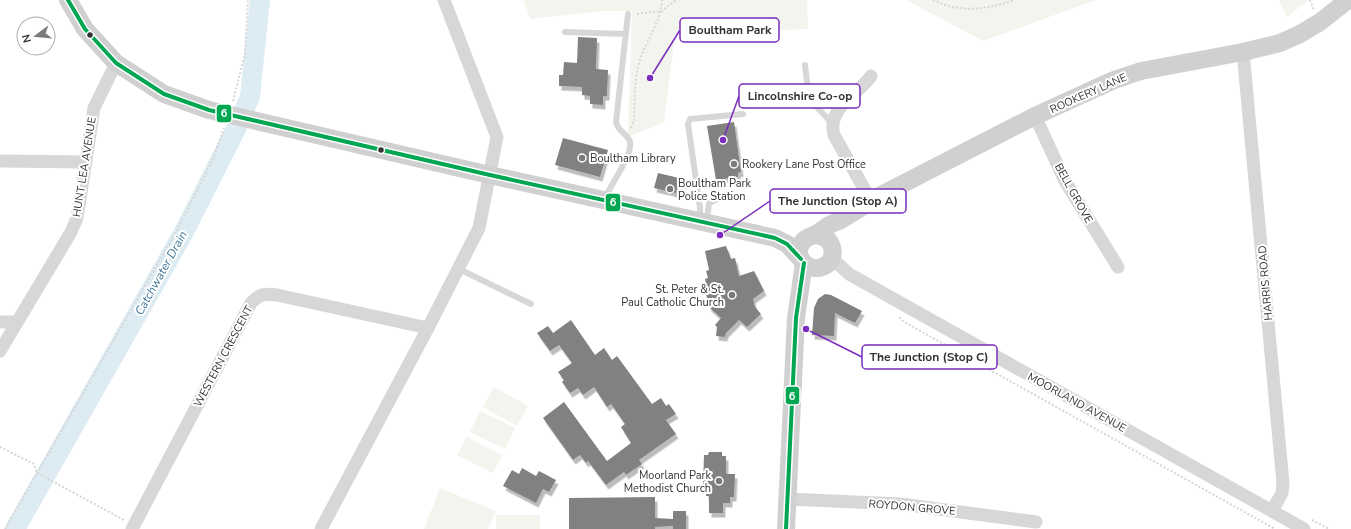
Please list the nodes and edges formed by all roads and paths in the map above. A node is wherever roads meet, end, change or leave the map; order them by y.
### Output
1 (68, 0) edge
2 (248, 0) edge
3 (444, 0) edge
4 (662, 0) edge
5 (676, 0) edge
6 (933, 0) edge
7 (1014, 0) edge
8 (1348, 0) edge
9 (662, 10) junction
10 (628, 14) dead end
11 (636, 14) dead end
12 (565, 32) dead end
13 (625, 34) junction
14 (1243, 52) junction
15 (116, 63) junction
16 (805, 65) dead end
17 (871, 76) dead end
18 (743, 114) dead end
19 (230, 116) junction
20 (1035, 116) junction
21 (832, 123) junction
22 (628, 137) junction
23 (0, 161) edge
24 (86, 162) junction
25 (490, 175) junction
26 (720, 198) dead end
27 (605, 201) junction
28 (871, 201) junction
29 (703, 221) junction
30 (839, 221) junction
31 (810, 237) junction
32 (775, 238) junction
33 (817, 261) junction
34 (1118, 267) dead end
35 (459, 269) junction
36 (892, 299) junction
37 (531, 304) dead end
38 (0, 322) edge
39 (17, 322) junction
40 (428, 328) junction
41 (0, 351) edge
42 (0, 447) edge
43 (37, 473) junction
44 (787, 499) junction
45 (1272, 511) junction
46 (1036, 522) dead end
47 (133, 527) edge
48 (5, 529) edge
49 (321, 529) edge
50 (786, 529) edge
51 (1275, 529) edge
52 (1304, 529) edge

1 - 15 street
2 - 19 path
3 - 25 street
4 - 9 path
5 - 9 path
6 - 7 path
8 - 14 street, ROOKERY LANE
9 - 11 path
9 - 22 path
10 - 13 lane
12 - 13 lane
13 - 22 lane
14 - 20 street, ROOKERY LANE
14 - 45 street, HARRIS ROAD
15 - 19 street
15 - 24 street, HUNT LEA AVENUE
16 - 21 lane
17 - 21 street
18 - 29 lane
19 - 25 street
19 - 43 path
20 - 28 street, ROOKERY LANE
20 - 34 street, BELL GROVE
21 - 28 street
22 - 27 lane
23 - 24 street
24 - 39 street, HUNT LEA AVENUE
25 - 27 street
25 - 35 street
26 - 29 lane
27 - 29 street
28 - 30 street, ROOKERY LANE
29 - 32 street
30 - 31 street, ROOKERY LANE
30 - 33 street
31 - 32 street
31 - 33 street
31 - 33 street
32 - 33 street
33 - 36 street, MOORLAND AVENUE
33 - 44 street
35 - 37 lane
35 - 40 street
36 - 45 street, MOORLAND AVENUE
36 - 51 path
38 - 39 street
39 - 41 street, HUNT LEA AVENUE
40 - 47 street, WESTERN CRESCENT
40 - 49 street
42 - 43 path
43 - 47 path
43 - 48 path
44 - 46 street, ROYDON GROVE
44 - 50 street
45 - 52 street, MOORLAND AVENUE

